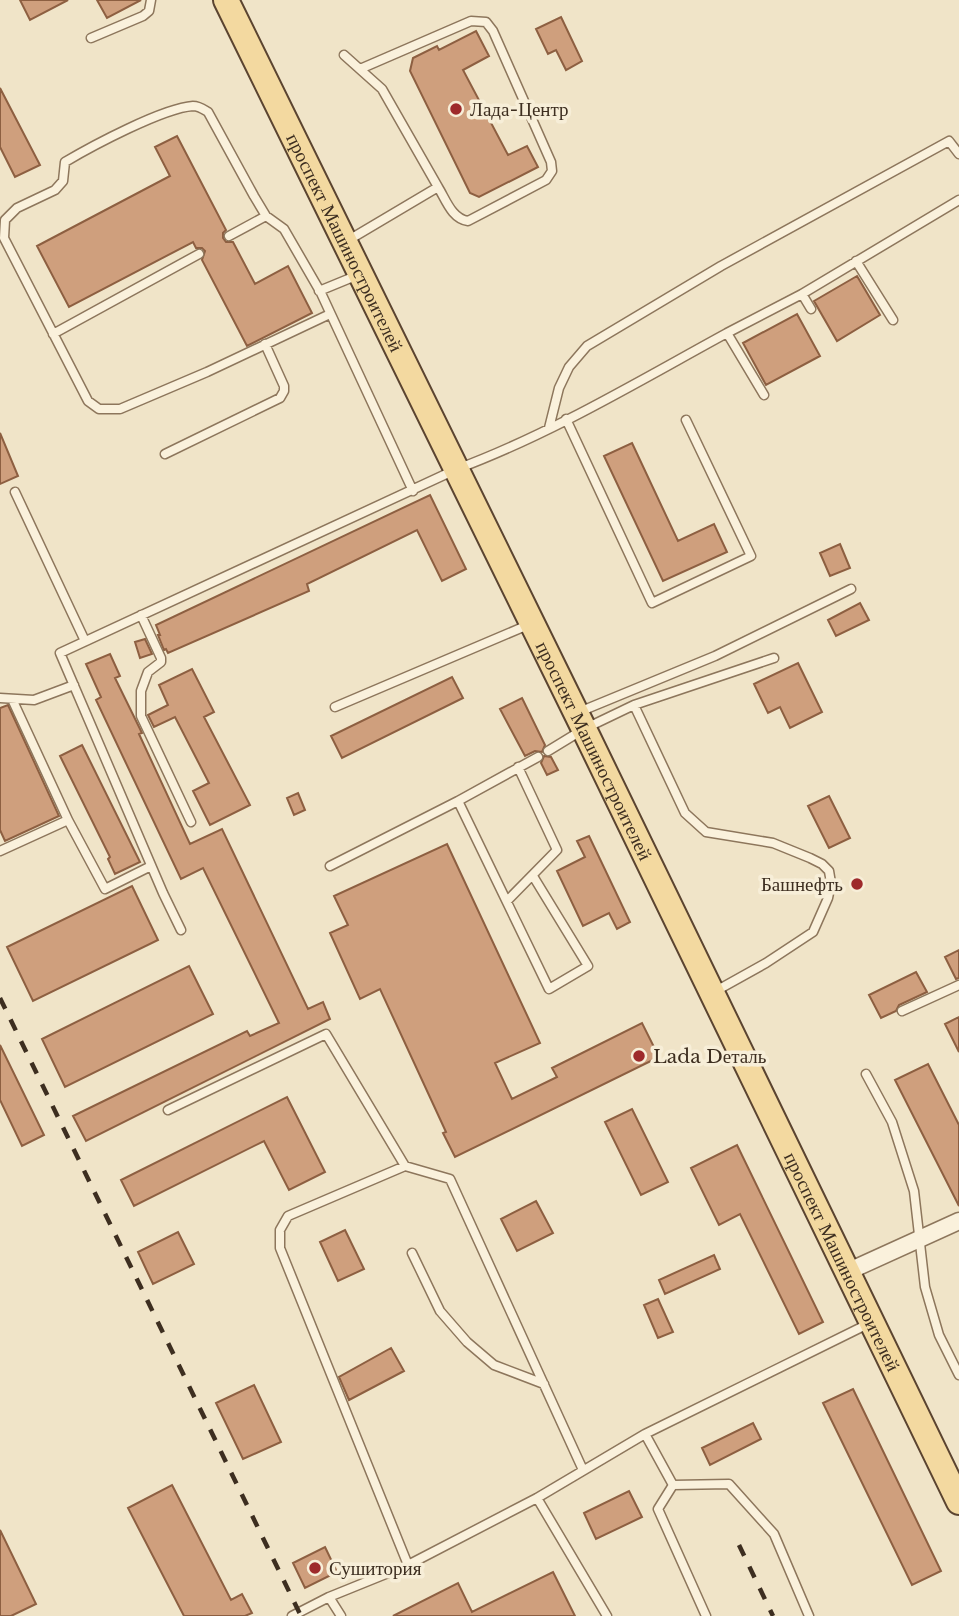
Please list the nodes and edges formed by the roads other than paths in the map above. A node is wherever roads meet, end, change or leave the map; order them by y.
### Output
1 (151, 0) edge
2 (226, 0) edge
3 (91, 38) dead end
4 (344, 55) dead end
5 (360, 69) junction
6 (959, 137) edge
7 (949, 141) junction
8 (959, 154) edge
9 (438, 187) junction
10 (959, 200) edge
11 (266, 216) junction
12 (229, 236) dead end
13 (345, 242) junction
14 (199, 254) dead end
15 (856, 261) junction
16 (361, 274) junction
17 (319, 290) junction
18 (802, 295) junction
19 (811, 309) dead end
20 (330, 314) junction
21 (893, 320) dead end
22 (727, 332) junction
23 (53, 334) junction
24 (265, 344) junction
25 (764, 395) dead end
26 (566, 419) junction
27 (686, 421) dead end
28 (549, 428) junction
29 (165, 454) dead end
30 (457, 469) junction
31 (413, 491) junction
32 (15, 492) dead end
33 (851, 589) dead end
34 (141, 615) junction
35 (531, 624) junction
36 (85, 641) junction
37 (774, 658) dead end
38 (74, 685) junction
39 (0, 698) edge
40 (12, 699) junction
41 (634, 705) junction
42 (335, 706) dead end
43 (580, 721) junction
44 (548, 751) dead end
45 (538, 757) dead end
46 (518, 767) junction
47 (458, 801) junction
48 (68, 820) junction
49 (191, 822) dead end
50 (0, 852) edge
51 (151, 866) junction
52 (330, 866) dead end
53 (533, 876) junction
54 (507, 901) junction
55 (181, 930) dead end
56 (959, 985) edge
57 (711, 993) junction
58 (902, 1011) dead end
59 (866, 1074) dead end
60 (168, 1110) dead end
61 (405, 1166) junction
62 (959, 1221) edge
63 (920, 1238) junction
64 (412, 1253) dead end
65 (849, 1271) junction
66 (873, 1322) junction
67 (959, 1375) edge
68 (544, 1384) junction
69 (645, 1434) junction
70 (583, 1470) junction
71 (673, 1485) junction
72 (537, 1497) junction
73 (959, 1502) edge
74 (408, 1564) junction
75 (329, 1597) junction
76 (292, 1616) edge
77 (341, 1616) edge
78 (607, 1616) edge
79 (706, 1616) edge
80 (809, 1616) edge

1 - 3 lane
2 - 13 main road, проспект Машиностроителей
4 - 5 lane
5 - 9 lane
5 - 9 lane
6 - 7 lane
7 - 8 lane
7 - 28 lane
9 - 13 lane
10 - 15 lane
11 - 12 lane
11 - 17 lane
11 - 23 lane
13 - 16 main road, проспект Машиностроителей
14 - 23 lane
15 - 18 lane
15 - 21 lane
16 - 17 lane
16 - 30 main road, проспект Машиностроителей
17 - 20 lane
18 - 19 lane
18 - 22 lane
20 - 24 lane
20 - 31 lane
22 - 25 lane
22 - 26 lane
23 - 24 lane
24 - 29 lane
26 - 27 lane
26 - 28 lane
28 - 30 lane
30 - 31 lane
30 - 35 main road, проспект Машиностроителей
31 - 34 lane
32 - 36 lane
33 - 43 lane
34 - 36 lane
34 - 49 lane
35 - 42 lane
35 - 43 main road, проспект Машиностроителей
36 - 38 lane
37 - 41 lane
38 - 40 lane
38 - 51 lane
39 - 40 lane
40 - 48 lane
41 - 43 lane
41 - 57 lane
43 - 44 lane
43 - 57 main road, проспект Машиностроителей
45 - 46 lane
46 - 47 lane
46 - 53 lane
47 - 52 lane
47 - 54 lane
48 - 50 lane
48 - 51 lane
51 - 55 lane
53 - 54 lane
53 - 54 lane
56 - 58 lane
57 - 65 main road, проспект Машиностроителей
59 - 63 lane
60 - 61 lane
61 - 68 lane
61 - 74 lane
62 - 63 street
63 - 65 street
63 - 67 lane
64 - 68 lane
65 - 66 main road, проспект Машиностроителей
66 - 69 lane
66 - 73 main road, проспект Машиностроителей
68 - 70 lane
69 - 70 lane
69 - 71 lane
70 - 72 lane
71 - 79 lane
71 - 80 lane
72 - 74 lane
72 - 78 lane
74 - 75 lane
75 - 76 lane
75 - 77 lane

